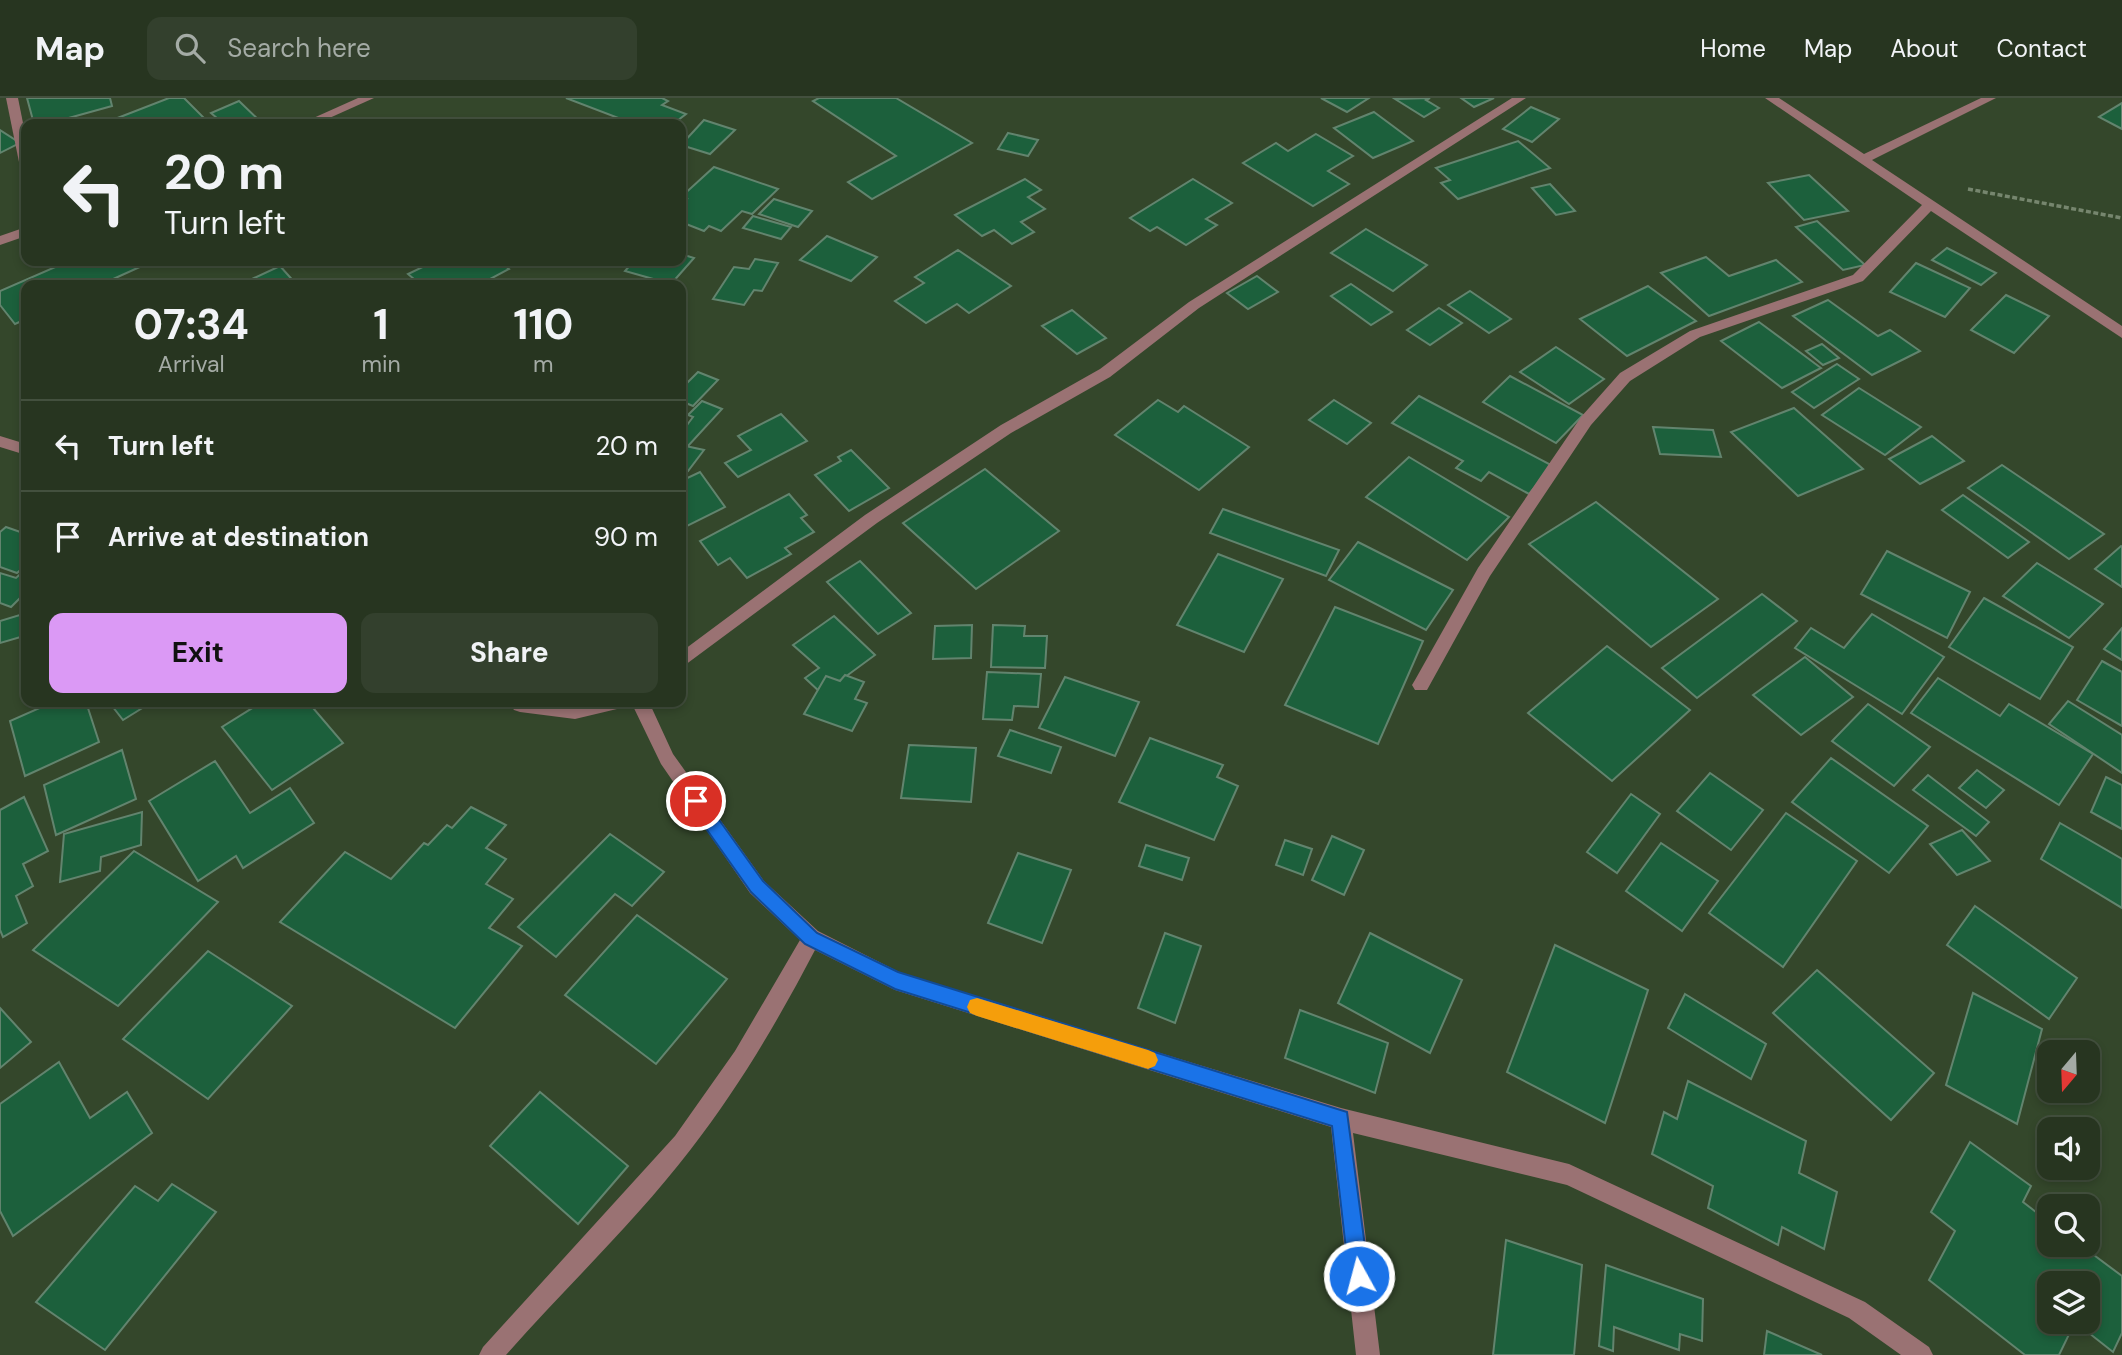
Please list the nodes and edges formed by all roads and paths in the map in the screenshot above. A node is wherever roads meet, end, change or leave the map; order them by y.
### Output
1 (12, 98) edge
2 (368, 98) edge
3 (1520, 98) edge
4 (1771, 98) edge
5 (1990, 98) edge
6 (318, 119) edge
7 (21, 142) edge
8 (1862, 160) junction
9 (1962, 188) dead end
10 (1930, 205) junction
11 (2122, 218) edge
12 (21, 233) edge
13 (0, 241) edge
14 (2122, 333) edge
15 (0, 441) edge
16 (21, 448) edge
17 (686, 657) edge
18 (1421, 685) dead end
19 (536, 707) edge
20 (596, 707) edge
21 (642, 707) edge
22 (811, 939) junction
23 (1340, 1119) junction
24 (491, 1355) edge
25 (1368, 1355) edge
26 (1921, 1355) edge

1 - 7 street
2 - 6 street
3 - 17 street
4 - 8 street
5 - 8 street
8 - 10 street
9 - 11 path
10 - 14 street
10 - 18 street
12 - 13 street
15 - 16 street
19 - 20 street
21 - 22 street
22 - 23 street
22 - 24 street
23 - 25 street
23 - 26 street

